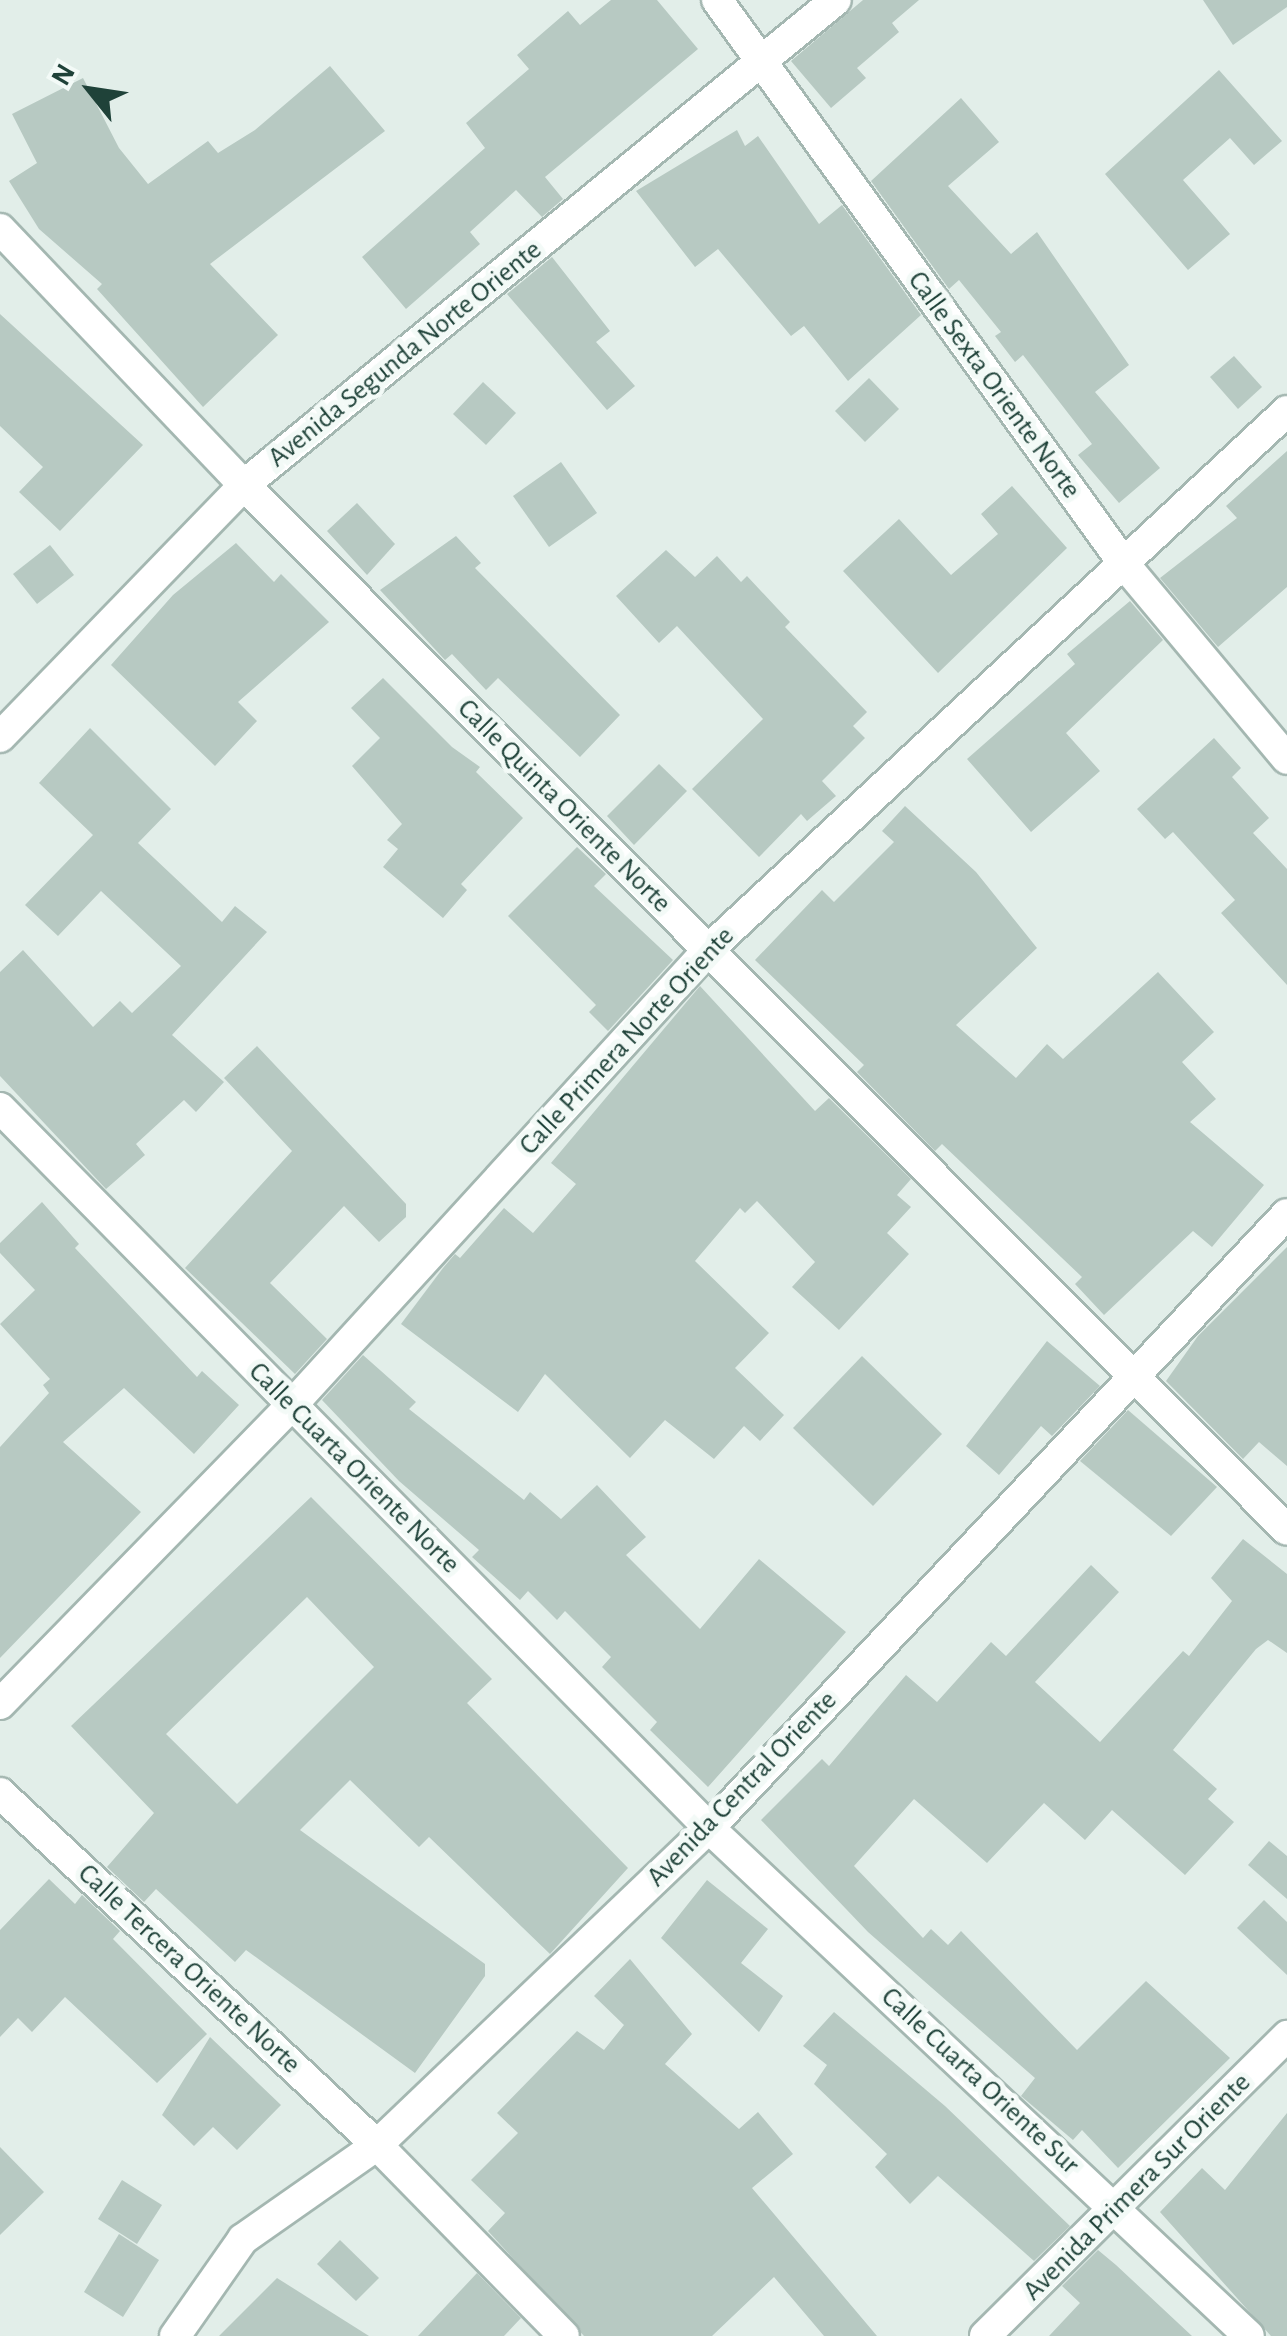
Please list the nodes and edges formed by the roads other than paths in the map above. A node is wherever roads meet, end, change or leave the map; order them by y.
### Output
1 (716, 0) edge
2 (836, 0) edge
3 (760, 64) junction
4 (0, 228) edge
5 (1287, 410) edge
6 (244, 485) junction
7 (1124, 564) junction
8 (0, 737) edge
9 (1287, 759) edge
10 (708, 950) junction
11 (0, 1108) edge
12 (1287, 1214) edge
13 (1134, 1379) junction
14 (292, 1405) junction
15 (1287, 1530) edge
16 (0, 1704) edge
17 (0, 1794) edge
18 (709, 1828) junction
19 (1287, 2036) edge
20 (377, 2144) junction
21 (1118, 2211) junction
22 (175, 2336) edge
23 (564, 2336) edge
24 (985, 2336) edge
25 (1250, 2336) edge

1 - 3 street, Calle Sexta Oriente Norte
2 - 3 street, Avenida Segunda Norte Oriente
3 - 6 street, Avenida Segunda Norte Oriente
3 - 7 street, Calle Sexta Oriente Norte
4 - 6 street, Calle Quinta Oriente Norte
5 - 7 street, Calle Primera Norte Oriente
6 - 8 street, Avenida Segunda Norte Oriente
6 - 10 street, Calle Quinta Oriente Norte
7 - 9 street, Calle Sexta Oriente Norte
7 - 10 street, Calle Primera Norte Oriente
10 - 13 street, Calle Quinta Oriente Norte
10 - 14 street, Calle Primera Norte Oriente
11 - 14 street, Calle Cuarta Oriente Norte
12 - 13 street, Avenida Central Oriente
13 - 15 street, Calle Quinta Oriente Norte
13 - 18 street, Avenida Central Oriente
14 - 16 street, Calle Primera Norte Oriente
14 - 18 street, Calle Cuarta Oriente Norte
17 - 20 street, Calle Tercera Oriente Norte
18 - 20 street, Avenida Central Oriente
18 - 21 street, Calle Cuarta Oriente Sur
19 - 21 street, Avenida Primera Sur Oriente
20 - 22 street, Avenida Central Oriente
20 - 23 street, Calle Tercera Oriente Norte
21 - 24 street, Avenida Primera Sur Oriente
21 - 25 street, Calle Cuarta Oriente Sur

